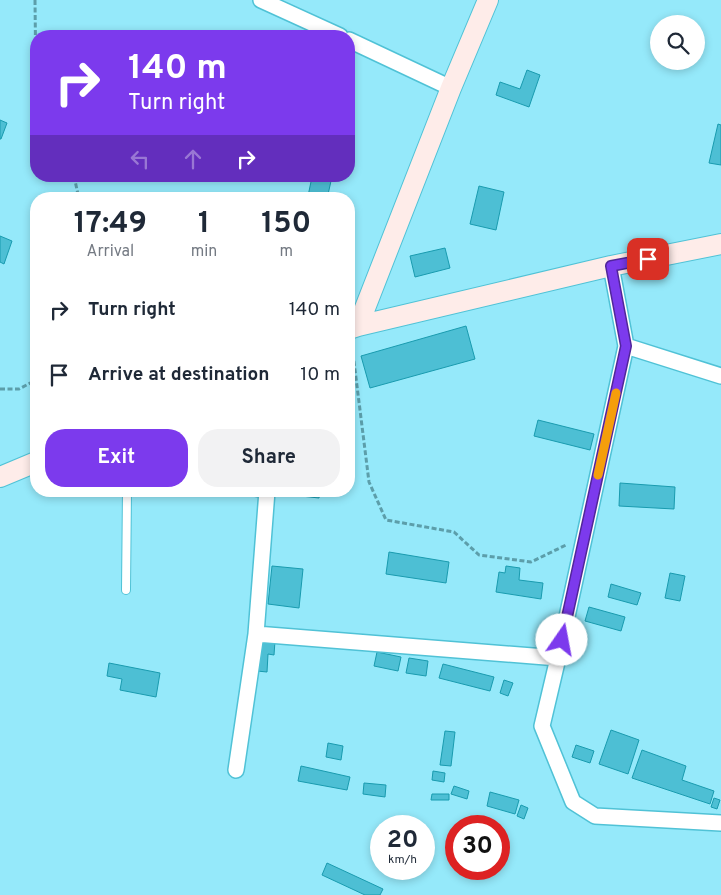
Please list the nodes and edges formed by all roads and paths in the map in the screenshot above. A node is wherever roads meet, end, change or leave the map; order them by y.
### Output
1 (35, 0) edge
2 (261, 0) edge
3 (488, 0) edge
4 (35, 30) edge
5 (327, 30) edge
6 (355, 43) edge
7 (451, 88) junction
8 (721, 244) edge
9 (611, 266) junction
10 (355, 321) edge
11 (355, 327) edge
12 (626, 346) junction
13 (355, 355) edge
14 (721, 376) edge
15 (30, 383) edge
16 (0, 389) edge
17 (30, 464) edge
18 (0, 477) edge
19 (127, 497) edge
20 (267, 497) edge
21 (585, 536) junction
22 (126, 590) dead end
23 (256, 634) junction
24 (558, 658) junction
25 (236, 770) dead end
26 (721, 823) edge

1 - 4 path
2 - 5 street
3 - 7 street
6 - 7 street
7 - 10 street
8 - 9 street
9 - 11 street
9 - 12 street
12 - 14 street
12 - 21 street
13 - 21 path
15 - 16 path
17 - 18 street
19 - 22 lane
20 - 23 street
21 - 24 street
23 - 24 street
23 - 25 street
24 - 26 street

